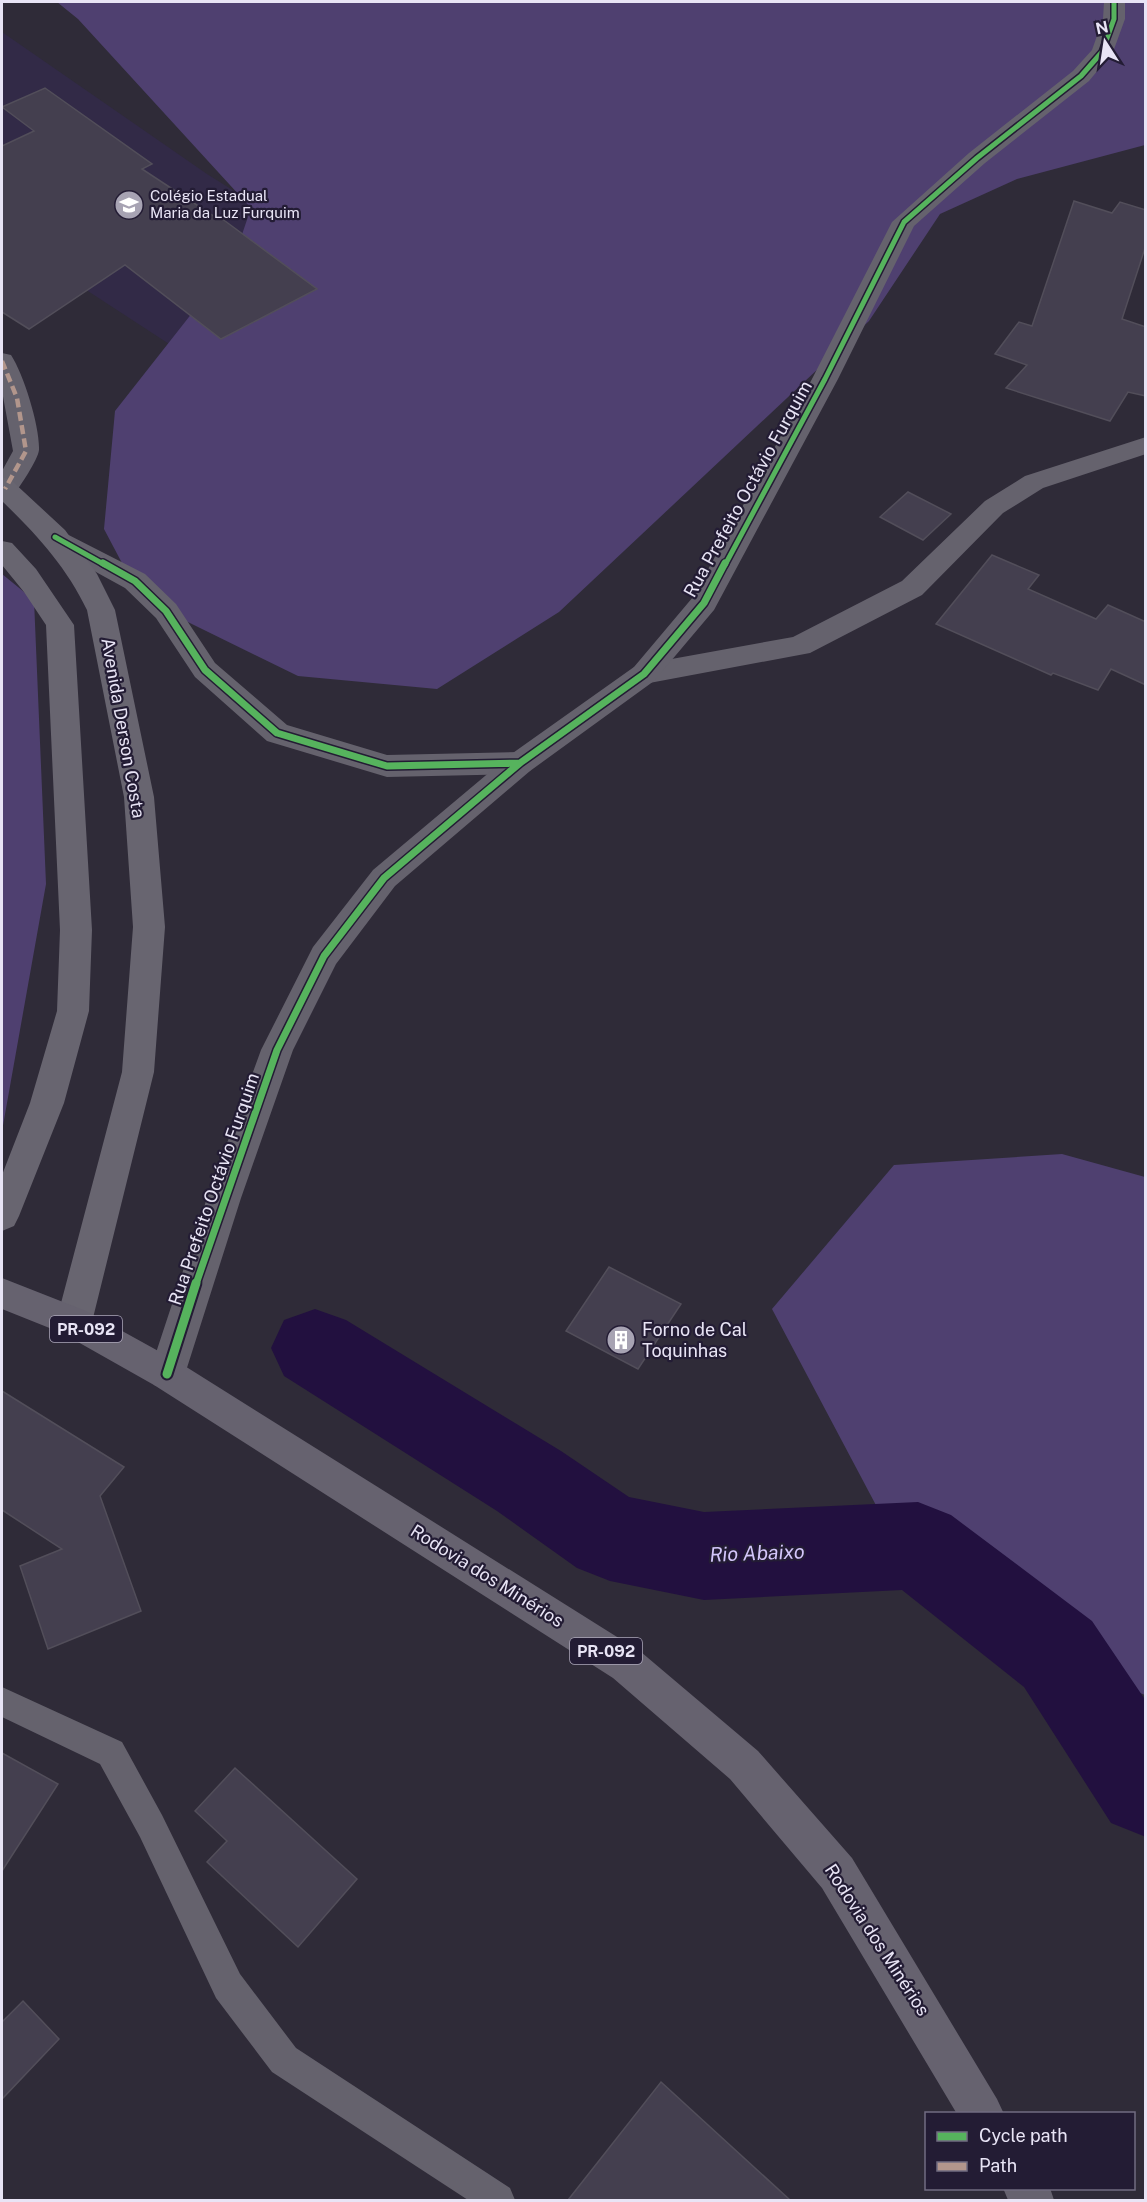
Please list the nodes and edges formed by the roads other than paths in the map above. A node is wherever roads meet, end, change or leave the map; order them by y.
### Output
1 (1114, 2) edge
2 (2, 361) edge
3 (1146, 445) edge
4 (3, 488) edge
5 (55, 537) junction
6 (2, 550) edge
7 (644, 674) junction
8 (520, 763) junction
9 (2, 1216) edge
10 (2, 1293) edge
11 (74, 1322) junction
12 (167, 1374) junction
13 (2, 1702) edge
14 (981, 2112) edge
15 (498, 2200) edge

1 - 7 street, Rua Prefeito Octávio Furquim
2 - 4 street
3 - 7 street
4 - 5 main road, Avenida Derson Costa
5 - 8 street
5 - 11 main road, Avenida Derson Costa
6 - 9 main road
7 - 8 street, Rua Prefeito Octávio Furquim
8 - 12 street, Rua Prefeito Octávio Furquim
10 - 11 main road, Rodovia dos Minérios / PR-092
11 - 12 main road, Rodovia dos Minérios / PR-092
12 - 14 main road, Rodovia dos Minérios / PR-092
13 - 15 lane

